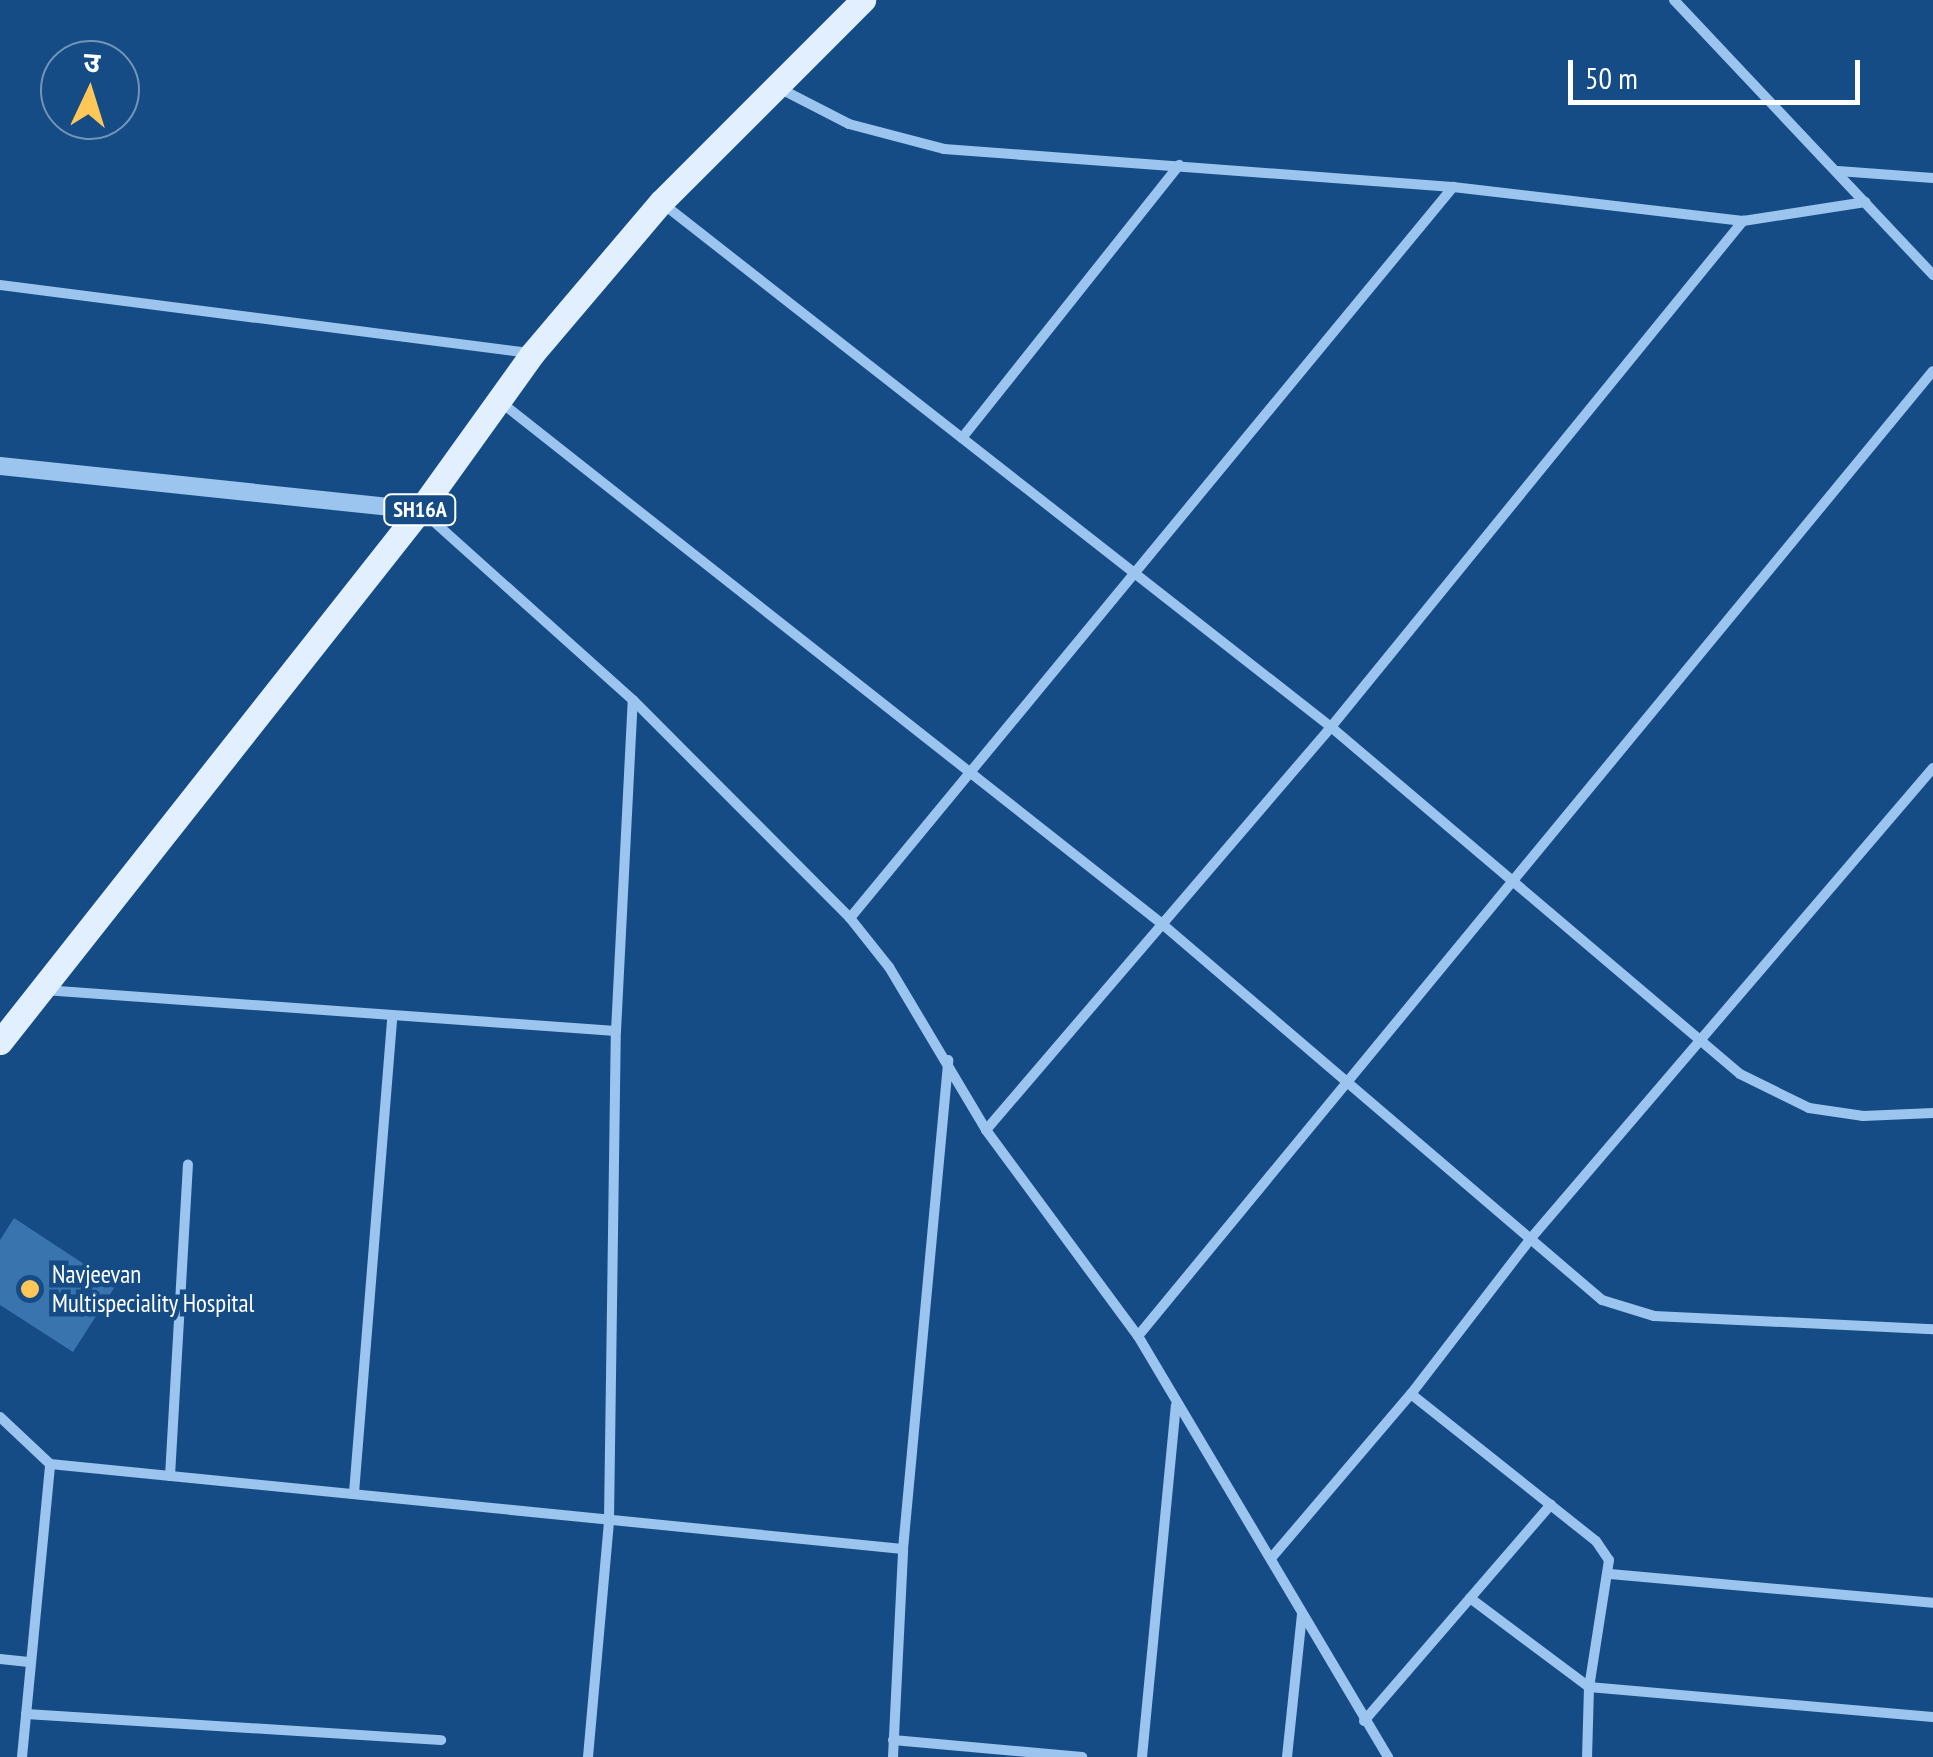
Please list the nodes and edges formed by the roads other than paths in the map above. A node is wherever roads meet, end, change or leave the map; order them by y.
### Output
1 (863, 0) edge
2 (1674, 0) edge
3 (776, 86) junction
4 (1179, 166) junction
5 (1837, 171) junction
6 (1933, 178) edge
7 (1453, 187) junction
8 (662, 202) junction
9 (1866, 202) junction
10 (1742, 221) junction
11 (1933, 276) edge
12 (0, 285) edge
13 (532, 354) junction
14 (1933, 371) edge
15 (498, 399) junction
16 (962, 438) junction
17 (0, 466) edge
18 (420, 510) junction
19 (1138, 575) junction
20 (634, 700) junction
21 (1331, 727) junction
22 (1933, 768) edge
23 (972, 772) junction
24 (1514, 884) junction
25 (850, 918) junction
26 (1161, 923) junction
27 (40, 990) junction
28 (392, 1018) junction
29 (616, 1031) junction
30 (1700, 1038) junction
31 (0, 1042) edge
32 (948, 1059) junction
33 (1348, 1080) junction
34 (1933, 1113) edge
35 (986, 1130) junction
36 (188, 1166) dead end
37 (1532, 1236) junction
38 (1933, 1329) edge
39 (1138, 1336) junction
40 (1410, 1394) junction
41 (1176, 1406) junction
42 (0, 1418) edge
43 (50, 1464) junction
44 (170, 1476) junction
45 (354, 1494) junction
46 (1551, 1504) junction
47 (609, 1520) junction
48 (903, 1549) junction
49 (1274, 1556) junction
50 (1610, 1574) junction
51 (1470, 1598) junction
52 (1933, 1603) edge
53 (1302, 1612) junction
54 (0, 1659) edge
55 (29, 1662) junction
56 (1589, 1688) junction
57 (26, 1714) junction
58 (1933, 1717) edge
59 (1364, 1720) junction
60 (441, 1740) dead end
61 (894, 1740) junction
62 (22, 1757) edge
63 (588, 1757) edge
64 (893, 1757) edge
65 (1082, 1757) edge
66 (1142, 1757) edge
67 (1286, 1757) edge
68 (1388, 1757) edge
69 (1586, 1757) edge

1 - 3 main road, SH16A
2 - 5 street
3 - 4 street
3 - 8 main road, SH16A
4 - 7 street
4 - 16 street
5 - 6 street
5 - 9 street
7 - 10 street
7 - 19 street
8 - 13 main road, SH16A
8 - 16 street
9 - 10 street
9 - 11 street
10 - 21 street
12 - 13 street
13 - 15 main road, SH16A
14 - 24 street
15 - 18 main road, SH16A
15 - 23 street
16 - 19 street
17 - 18 street
18 - 20 street
18 - 27 main road, SH16A
19 - 21 street
19 - 23 street
20 - 25 street
20 - 29 street
21 - 24 street
21 - 26 street
22 - 30 street
23 - 25 street
23 - 26 street
24 - 30 street
24 - 33 street
25 - 32 street
26 - 33 street
26 - 35 street
27 - 28 street
27 - 31 main road, SH16A
28 - 29 street
28 - 45 street
29 - 47 street
30 - 34 street
30 - 37 street
32 - 35 street
32 - 48 street
33 - 37 street
33 - 39 street
35 - 39 street
36 - 44 street
37 - 38 street
37 - 40 street
39 - 41 street
40 - 46 street
40 - 49 street
41 - 49 street
41 - 66 street
42 - 43 street
43 - 44 street
43 - 55 street
44 - 45 street
45 - 47 street
46 - 50 street
46 - 51 street
47 - 48 street
47 - 63 street
48 - 61 street
49 - 53 street
50 - 52 street
50 - 56 street
51 - 56 street
51 - 59 street
53 - 59 street
53 - 67 street
54 - 55 street
55 - 57 street
56 - 58 street
56 - 69 street
57 - 60 street
57 - 62 street
59 - 68 street
61 - 64 street
61 - 65 street

